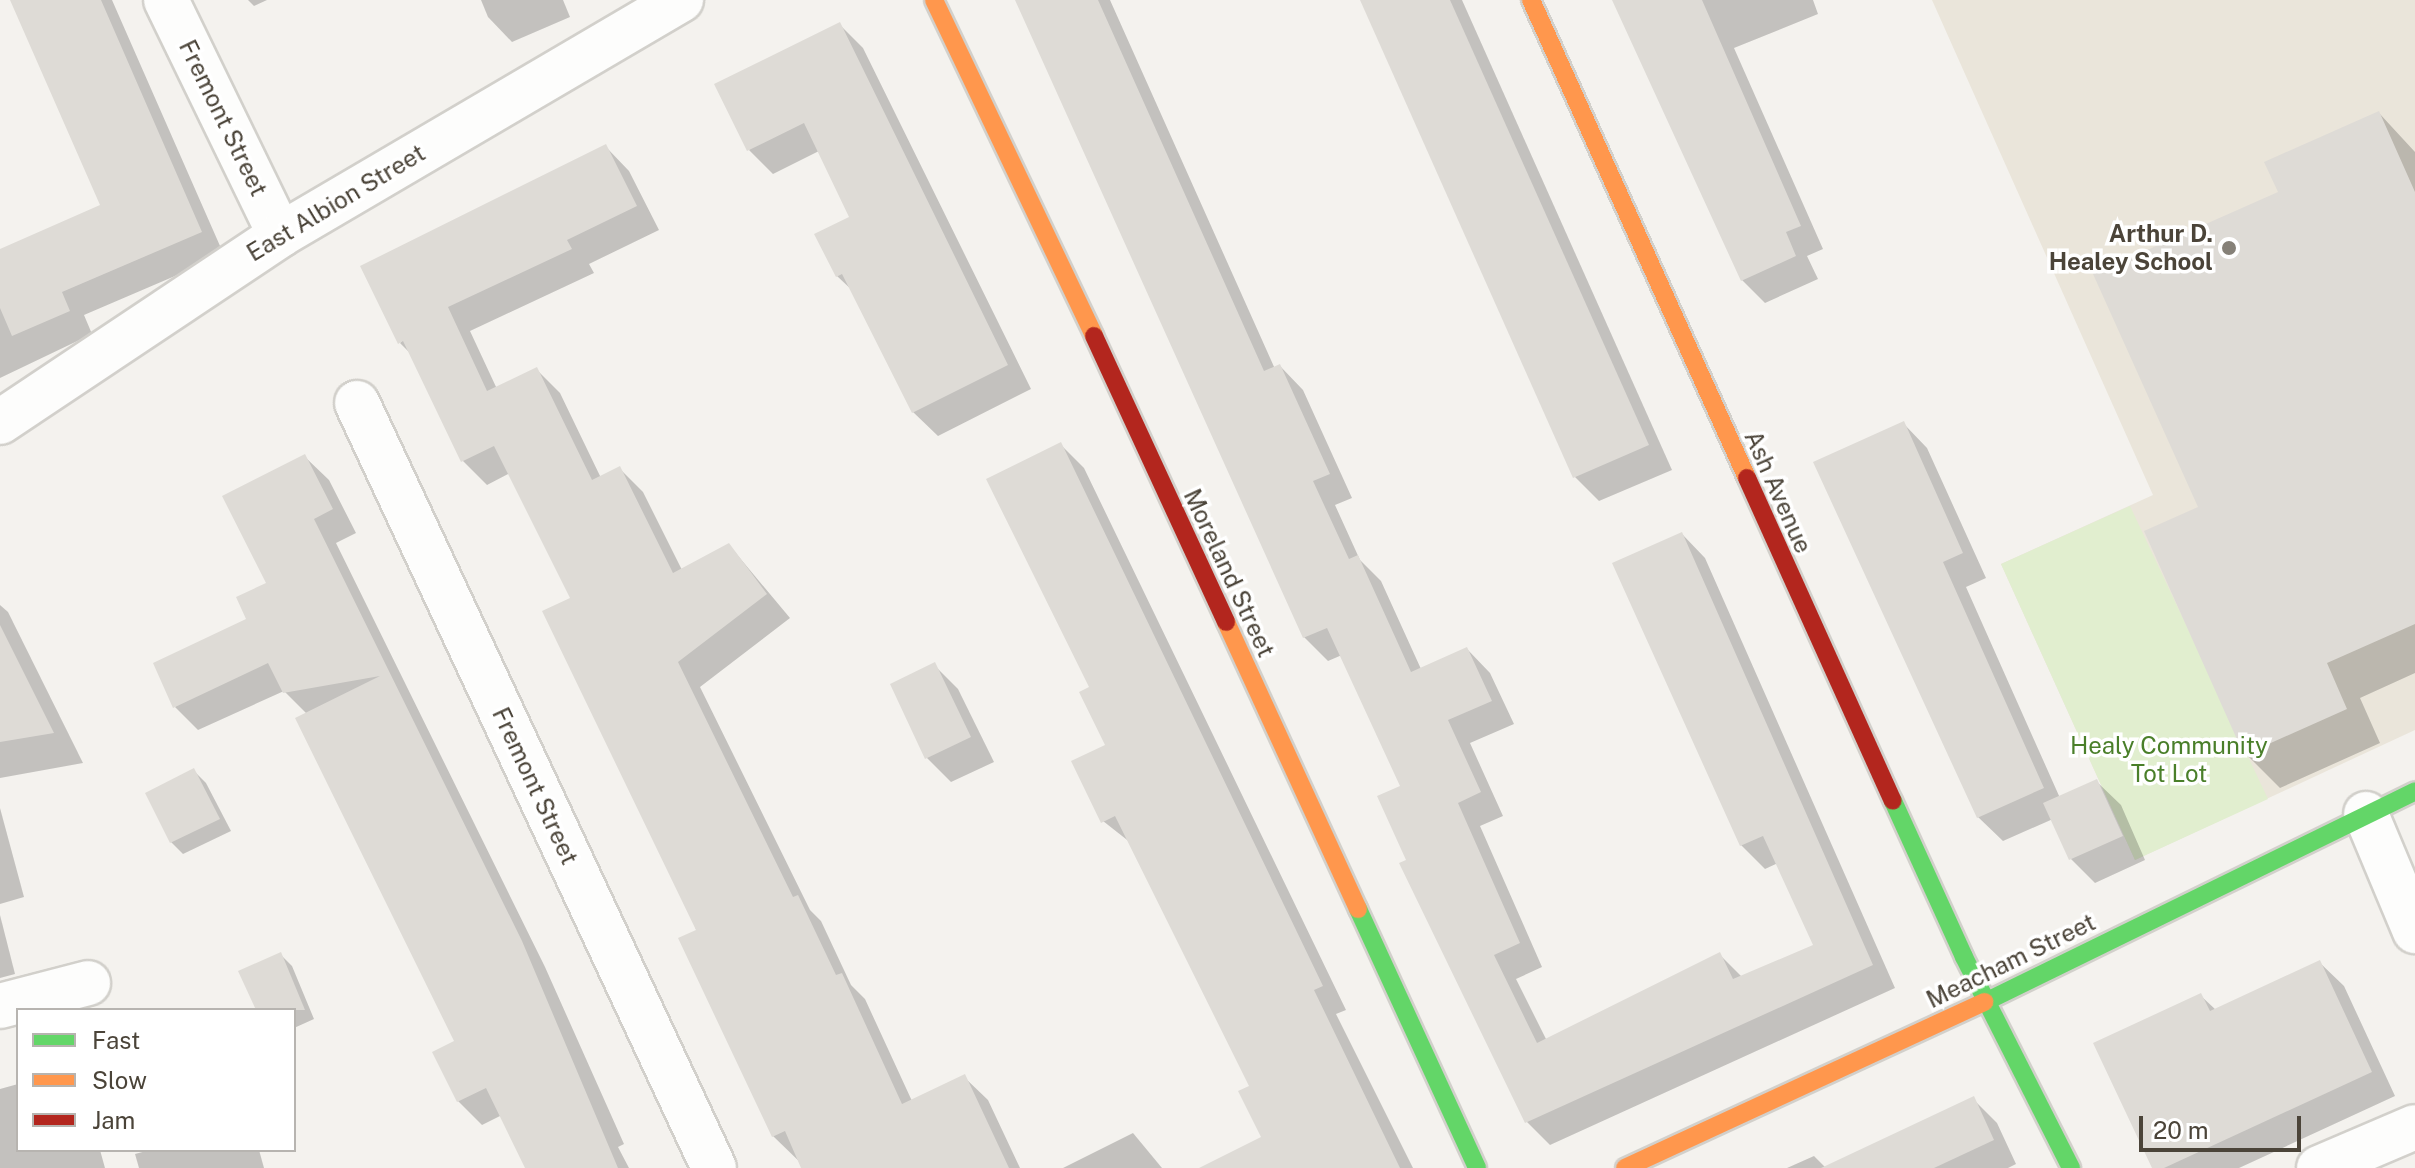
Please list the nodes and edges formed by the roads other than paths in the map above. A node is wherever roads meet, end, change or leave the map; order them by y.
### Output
1 (166, 0) edge
2 (681, 0) edge
3 (934, 0) edge
4 (1531, 0) edge
5 (280, 235) junction
6 (357, 403) dead end
7 (0, 422) edge
8 (2415, 791) edge
9 (2366, 814) junction
10 (2415, 931) edge
11 (88, 983) dead end
12 (1985, 1002) junction
13 (0, 1006) edge
14 (2415, 1127) edge
15 (714, 1168) edge
16 (1477, 1168) edge
17 (1625, 1168) edge
18 (2071, 1168) edge
19 (2319, 1168) edge

1 - 5 street, Fremont Street
2 - 5 street, East Albion Street
3 - 16 street, Moreland Street
4 - 12 street, Ash Avenue
5 - 7 street, East Albion Street
6 - 15 street, Fremont Street
8 - 9 street, Meacham Street
9 - 10 street
9 - 12 street, Meacham Street
11 - 13 street
12 - 17 street, Meacham Street
12 - 18 street, Ash Avenue
14 - 19 street

